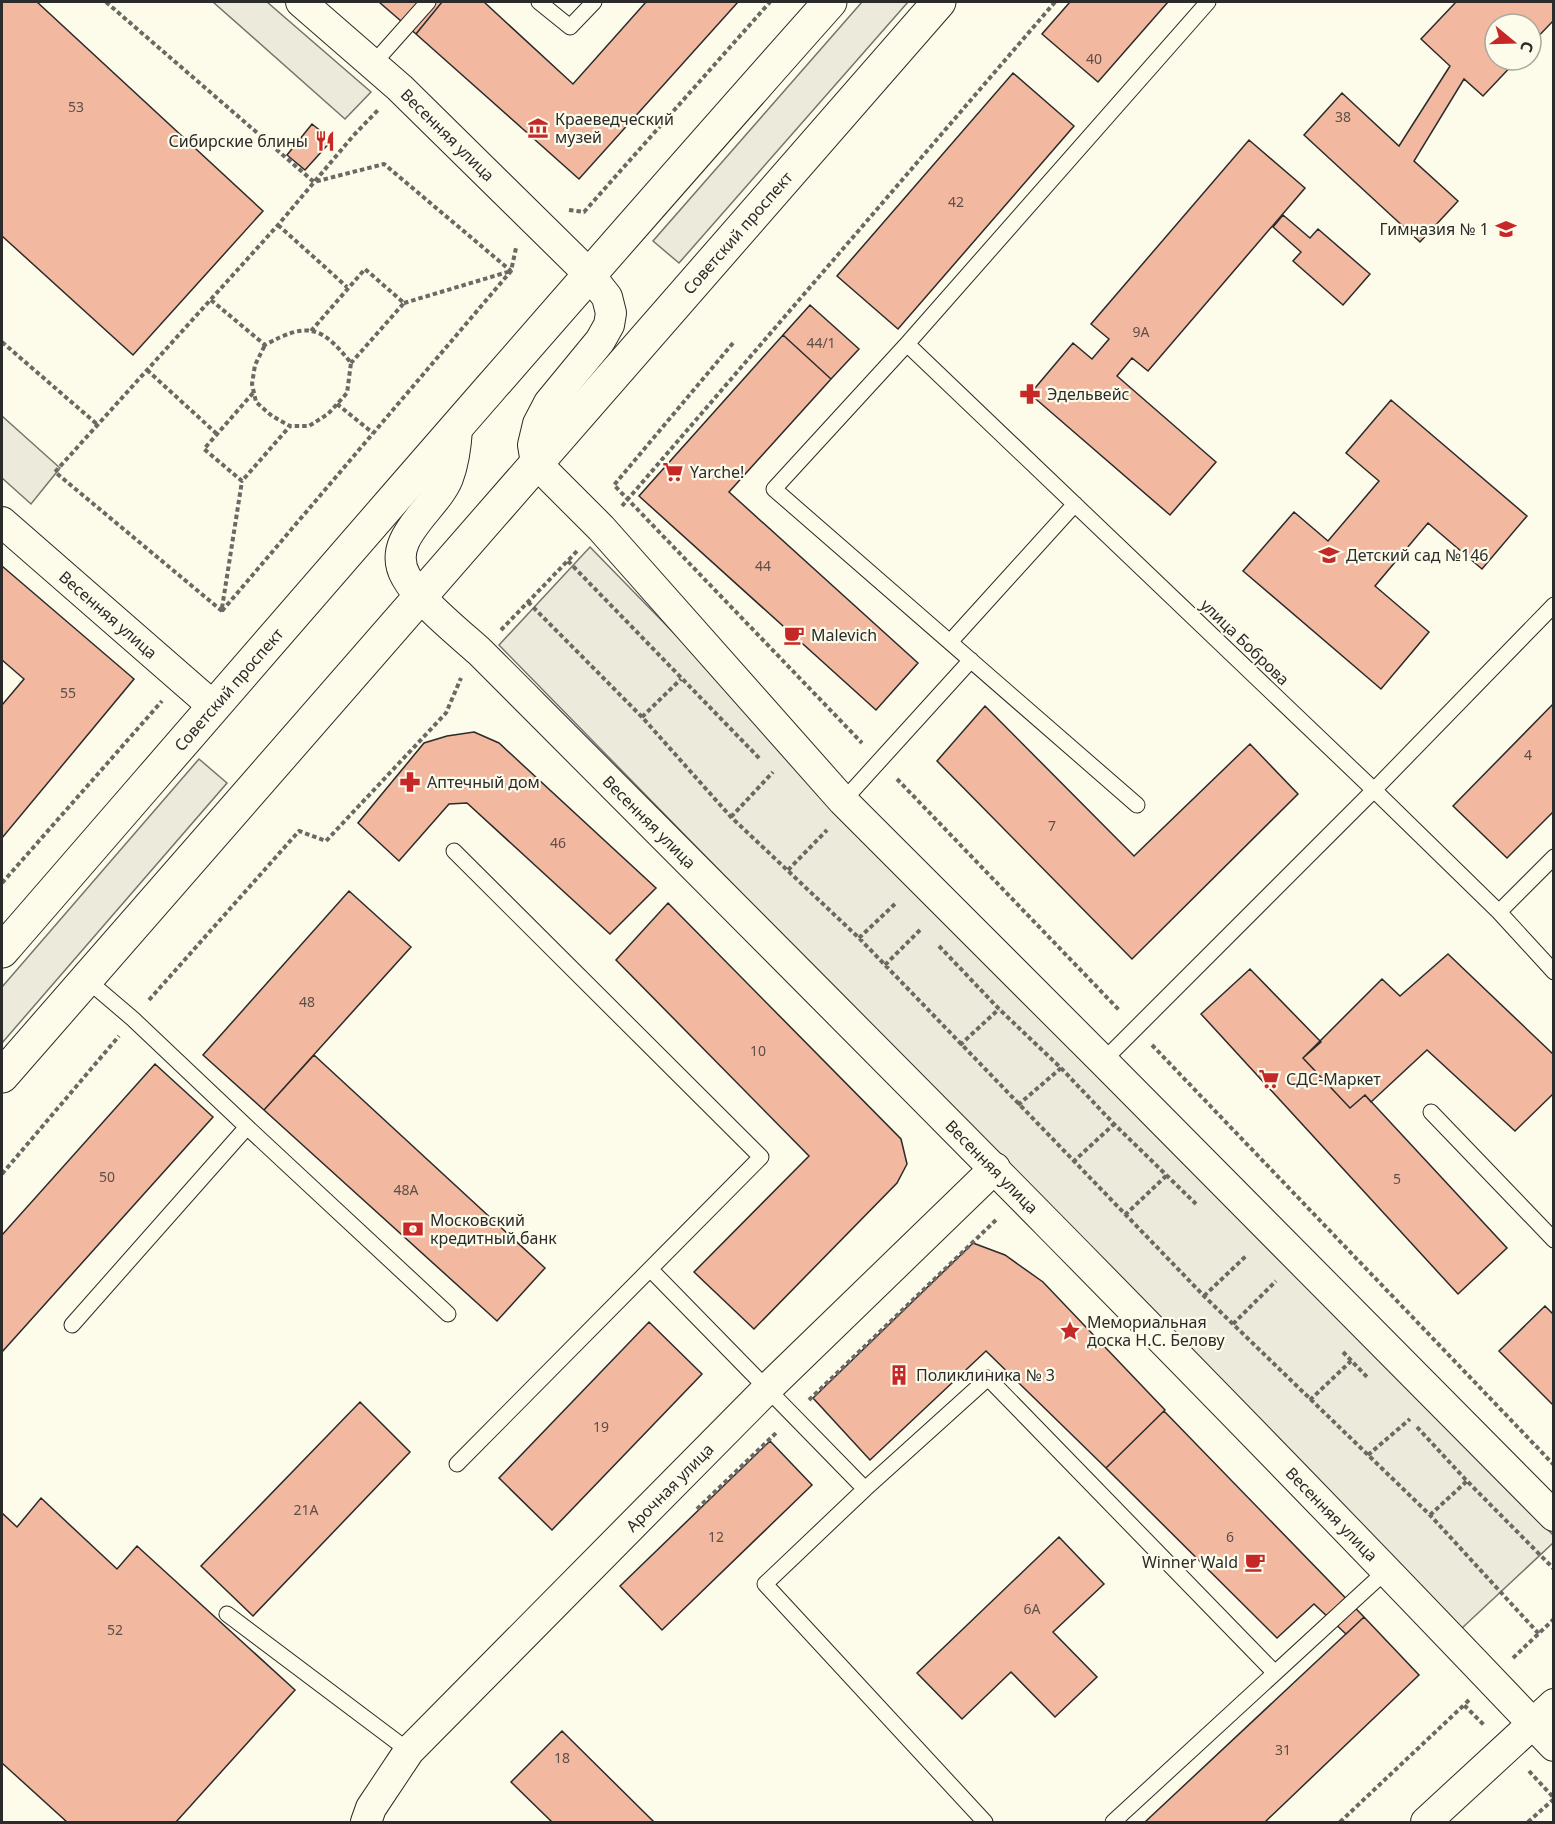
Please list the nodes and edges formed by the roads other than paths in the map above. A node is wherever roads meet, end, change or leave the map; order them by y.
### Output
1 (301, 2) edge
2 (428, 2) edge
3 (539, 2) edge
4 (594, 2) edge
5 (830, 2) edge
6 (939, 2) edge
7 (1208, 2) edge
8 (372, 65) junction
9 (589, 274) junction
10 (907, 344) junction
11 (457, 429) junction
12 (536, 463) junction
13 (1075, 504) junction
14 (2, 522) edge
15 (421, 596) junction
16 (1554, 605) edge
17 (950, 642) junction
18 (971, 660) junction
19 (214, 707) junction
20 (1374, 790) junction
21 (843, 801) junction
22 (1137, 805) dead end
23 (454, 851) dead end
24 (1554, 857) edge
25 (1499, 912) junction
26 (2, 951) edge
27 (1554, 972) edge
28 (86, 979) junction
29 (1103, 1061) junction
30 (2, 1076) edge
31 (1431, 1112) dead end
32 (247, 1128) junction
33 (994, 1168) junction
34 (1554, 1240) edge
35 (651, 1269) junction
36 (448, 1314) dead end
37 (72, 1326) dead end
38 (768, 1388) junction
39 (457, 1464) dead end
40 (865, 1489) junction
41 (1554, 1516) edge
42 (1388, 1570) junction
43 (227, 1614) dead end
44 (1275, 1673) junction
45 (1543, 1714) edge
46 (1554, 1746) edge
47 (409, 1751) junction
48 (366, 1822) edge
49 (985, 1822) edge
50 (1113, 1822) edge
51 (1426, 1822) edge

1 - 8 street, Весенняя улица
2 - 8 lane
3 - 4 lane
5 - 9 main road, Советский проспект
6 - 12 main road, Советский проспект
7 - 10 lane
8 - 9 street, Весенняя улица
9 - 11 main road, Советский проспект
9 - 12 street
10 - 13 lane, улица Боброва
10 - 17 lane
11 - 15 street
11 - 19 main road, Советский проспект
12 - 15 main road, Советский проспект
12 - 21 street
13 - 17 lane
13 - 20 lane, улица Боброва
14 - 19 street, Весенняя улица
15 - 28 main road, Советский проспект
15 - 33 street, Весенняя улица
16 - 20 lane
17 - 18 lane
18 - 21 lane
18 - 22 lane
19 - 26 main road, Советский проспект
20 - 25 lane, улица Боброва
20 - 29 lane
21 - 29 street
23 - 35 lane
24 - 25 lane
25 - 27 lane, улица Боброва
28 - 30 main road, Советский проспект
28 - 32 lane
29 - 41 street
31 - 34 lane
32 - 36 lane
32 - 37 lane
33 - 38 street, Арочная улица
33 - 42 street, Весенняя улица
35 - 38 lane
35 - 39 lane
38 - 40 lane
38 - 47 street, Арочная улица
40 - 44 lane
40 - 49 lane
42 - 44 lane
42 - 45 street, Весенняя улица
43 - 47 lane
44 - 50 lane
45 - 46 street, Весенняя улица
45 - 51 street
47 - 48 street, Арочная улица

